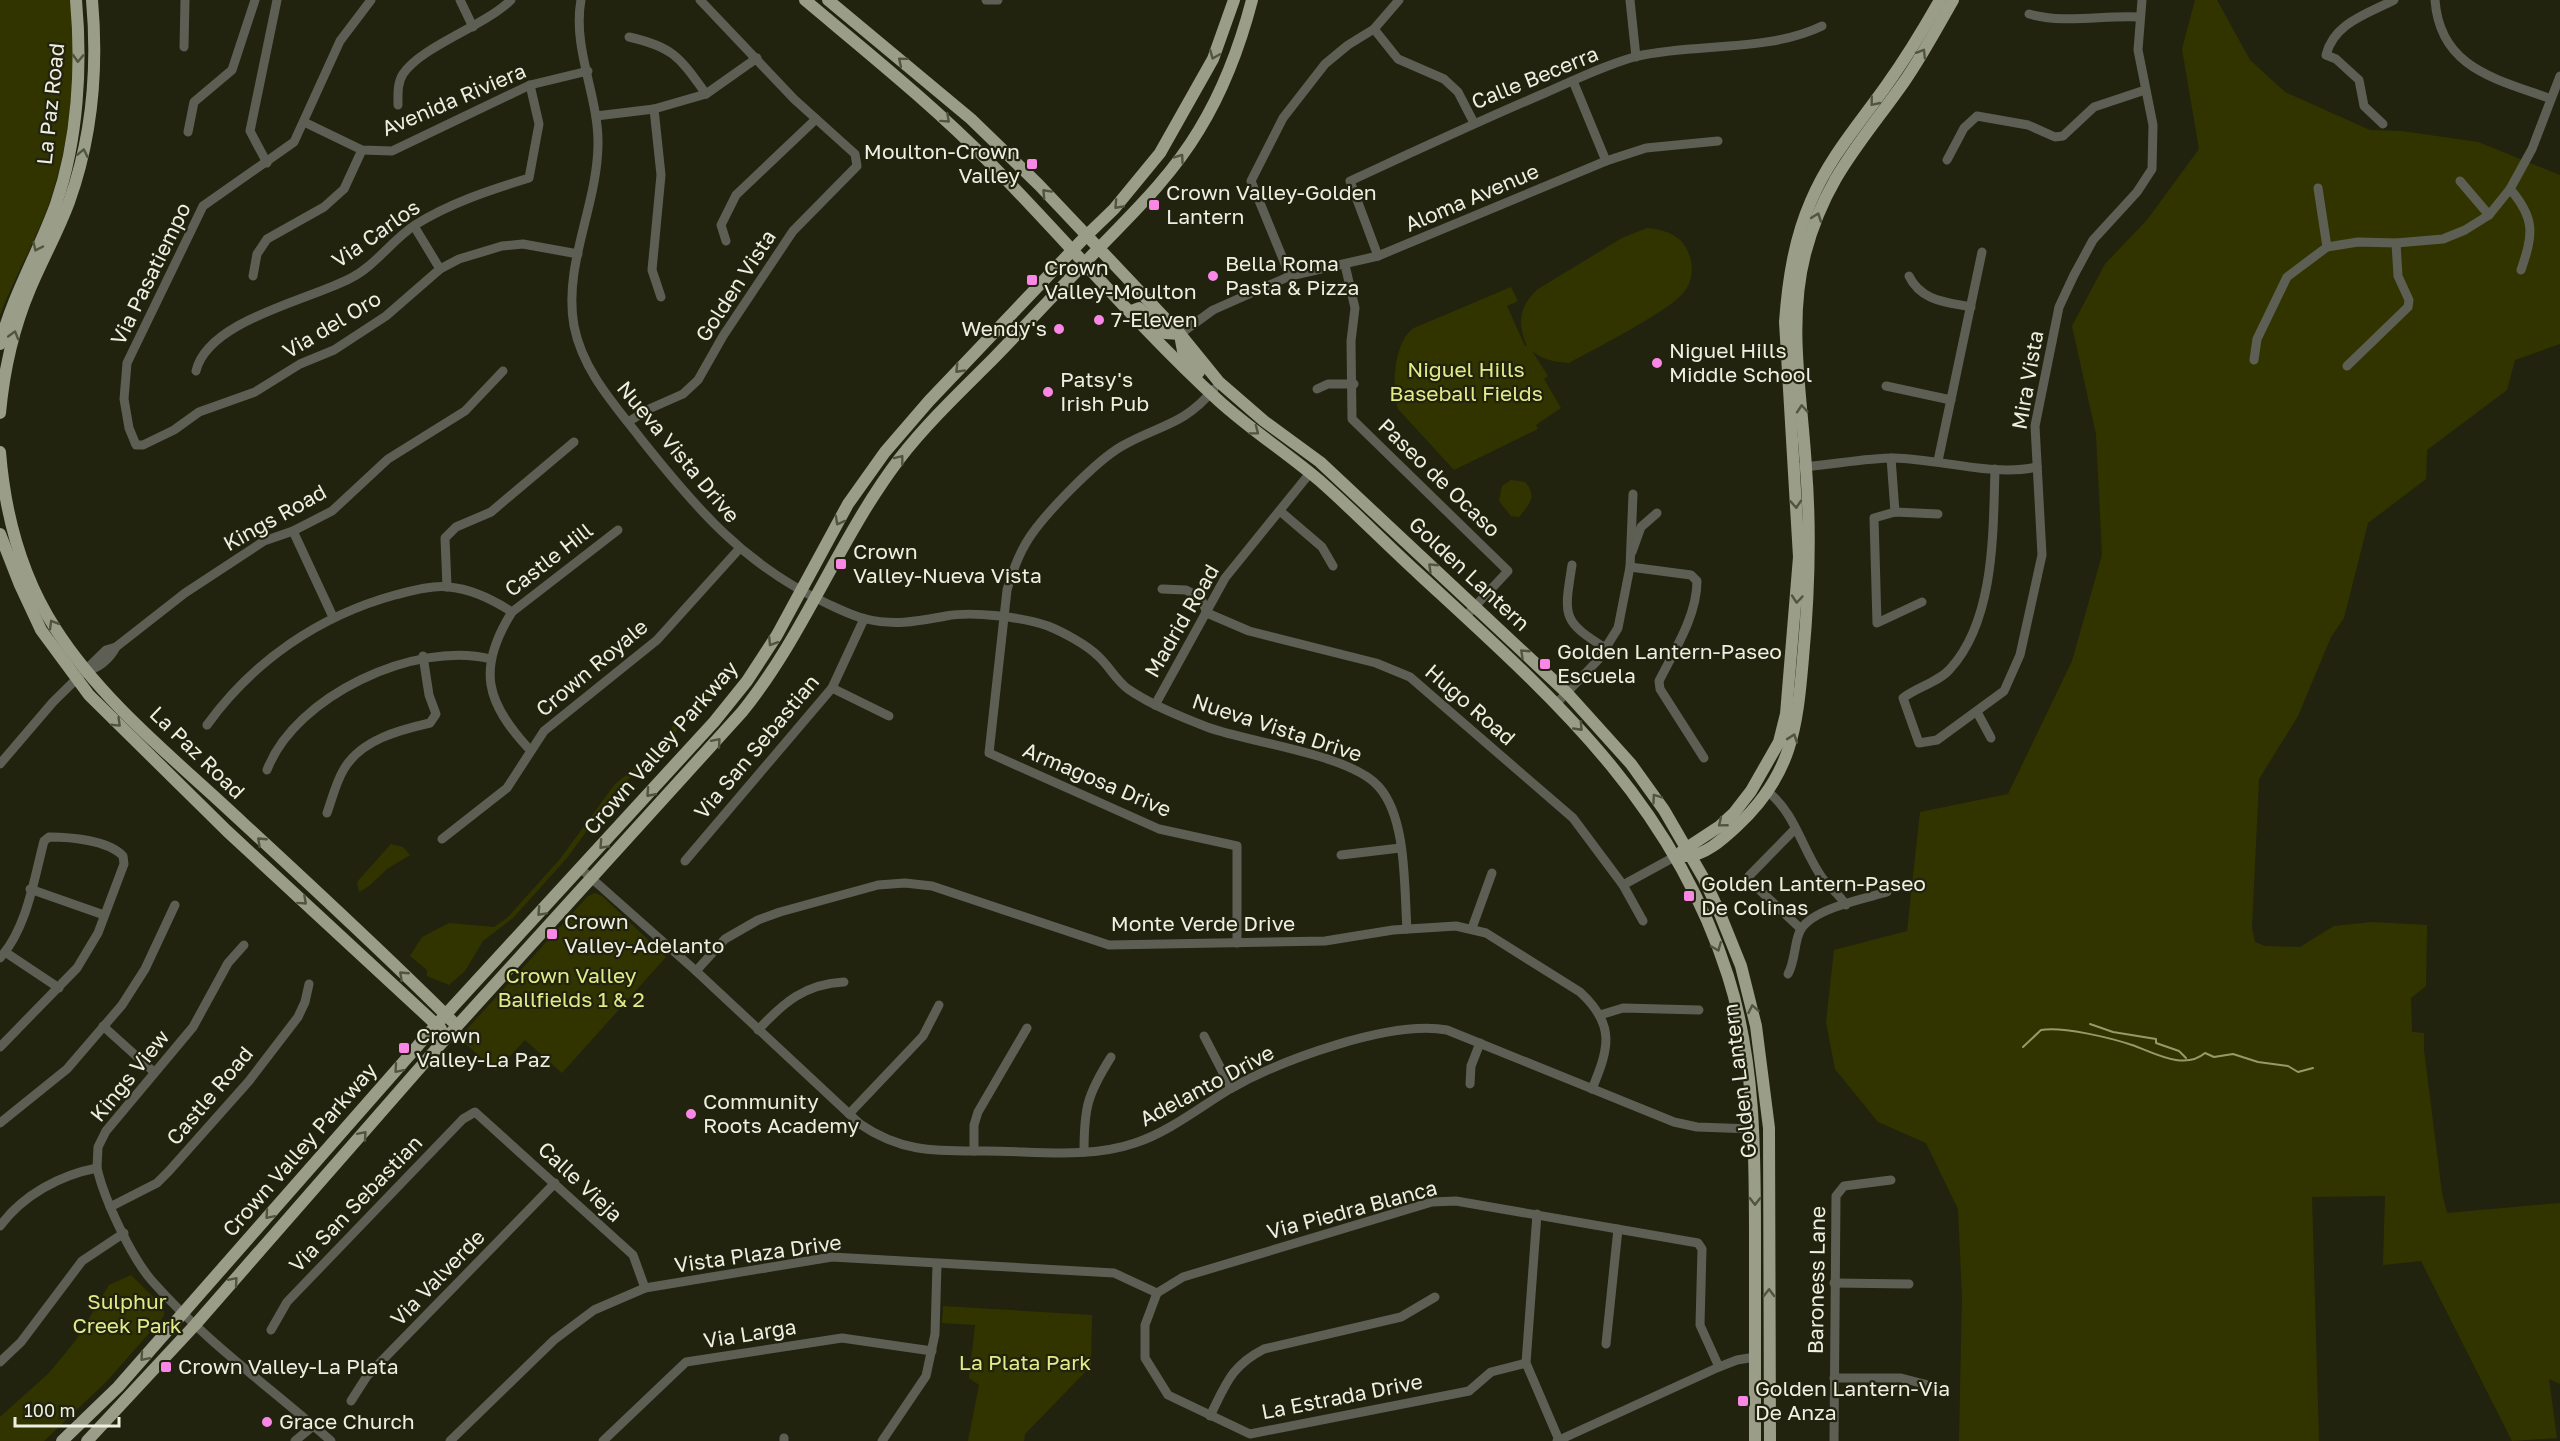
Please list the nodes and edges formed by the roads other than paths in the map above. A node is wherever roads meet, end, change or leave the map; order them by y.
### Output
1 (76, 0) edge
2 (92, 0) edge
3 (185, 0) edge
4 (255, 0) edge
5 (277, 0) edge
6 (371, 0) edge
7 (460, 0) edge
8 (511, 0) edge
9 (581, 0) edge
10 (700, 0) edge
11 (805, 0) edge
12 (828, 0) edge
13 (1234, 0) edge
14 (1252, 0) edge
15 (1399, 0) edge
16 (1630, 0) edge
17 (1940, 0) edge
18 (1953, 0) edge
19 (2142, 0) edge
20 (2394, 0) edge
21 (2435, 0) edge
22 (2029, 14) dead end
23 (2139, 17) junction
24 (1822, 26) dead end
25 (473, 27) junction
26 (1374, 29) junction
27 (629, 37) dead end
28 (184, 48) dead end
29 (1636, 57) junction
30 (756, 58) junction
31 (588, 70) junction
32 (2560, 76) edge
33 (1573, 81) junction
34 (530, 86) junction
35 (2145, 90) junction
36 (706, 94) junction
37 (2551, 99) junction
38 (398, 105) dead end
39 (654, 109) junction
40 (596, 116) junction
41 (816, 118) junction
42 (304, 122) junction
43 (1474, 123) junction
44 (2383, 124) dead end
45 (188, 132) dead end
46 (1718, 141) dead end
47 (363, 150) junction
48 (1947, 160) dead end
49 (1606, 161) junction
50 (267, 163) junction
51 (2460, 182) dead end
52 (2318, 188) dead end
53 (2510, 189) junction
54 (2489, 215) junction
55 (414, 226) junction
56 (1086, 236) junction
57 (726, 241) dead end
58 (2396, 243) junction
59 (2327, 247) junction
60 (1099, 248) junction
61 (1072, 250) junction
62 (1982, 252) dead end
63 (578, 254) junction
64 (1378, 256) junction
65 (1085, 264) junction
66 (1346, 265) junction
67 (440, 269) junction
68 (2521, 270) dead end
69 (253, 276) dead end
70 (1290, 276) junction
71 (1909, 276) dead end
72 (661, 297) dead end
73 (1971, 308) junction
74 (1131, 311) junction
75 (1180, 334) junction
76 (0, 344) edge
77 (2254, 360) dead end
78 (2347, 366) dead end
79 (502, 371) dead end
80 (196, 372) dead end
81 (1200, 380) junction
82 (1219, 382) junction
83 (1354, 384) junction
84 (1886, 386) dead end
85 (1317, 389) dead end
86 (1210, 393) junction
87 (1951, 400) junction
88 (0, 413) edge
89 (628, 422) junction
90 (1289, 438) junction
91 (574, 441) dead end
92 (138, 446) joint
93 (0, 452) edge
94 (1892, 458) junction
95 (1938, 461) junction
96 (2037, 466) junction
97 (1800, 467) junction
98 (1995, 469) junction
99 (1310, 473) junction
100 (1633, 494) dead end
101 (1365, 503) junction
102 (1280, 511) junction
103 (1896, 512) junction
104 (1657, 513) dead end
105 (1938, 513) dead end
106 (618, 530) dead end
107 (293, 531) junction
108 (4, 532) edge
109 (740, 548) junction
110 (1631, 554) junction
111 (1572, 565) dead end
112 (1333, 566) dead end
113 (1630, 567) junction
114 (447, 586) junction
115 (1162, 589) dead end
116 (800, 590) junction
117 (814, 597) junction
118 (1922, 602) dead end
119 (512, 612) junction
120 (1470, 612) junction
121 (1207, 613) junction
122 (333, 617) junction
123 (1004, 618) junction
124 (864, 619) junction
125 (1607, 648) junction
126 (423, 656) junction
127 (491, 658) junction
128 (87, 671) junction
129 (77, 680) junction
130 (832, 688) junction
131 (1567, 693) junction
132 (1556, 704) junction
133 (1155, 705) junction
134 (1977, 712) junction
135 (889, 716) dead end
136 (207, 725) dead end
137 (1991, 738) dead end
138 (530, 750) junction
139 (1704, 758) dead end
140 (0, 764) edge
141 (267, 770) dead end
142 (1756, 783) junction
143 (1767, 791) junction
144 (327, 813) dead end
145 (1796, 829) junction
146 (442, 839) dead end
147 (1400, 848) junction
148 (1689, 852) junction
149 (1341, 855) dead end
150 (1676, 856) junction
151 (685, 861) dead end
152 (581, 869) junction
153 (1492, 873) dead end
154 (593, 879) junction
155 (1623, 885) junction
156 (30, 890) junction
157 (1887, 892) dead end
158 (175, 905) dead end
159 (1846, 905) junction
160 (104, 915) junction
161 (1643, 921) dead end
162 (1472, 928) junction
163 (1407, 929) junction
164 (1801, 929) junction
165 (1237, 944) junction
166 (244, 945) dead end
167 (3, 955) edge
168 (696, 970) junction
169 (1788, 974) dead end
170 (844, 982) dead end
171 (309, 984) dead end
172 (59, 988) junction
173 (939, 1005) dead end
174 (1698, 1010) dead end
175 (446, 1015) junction
176 (1600, 1015) junction
177 (436, 1025) junction
178 (103, 1026) junction
179 (457, 1027) junction
180 (1026, 1028) dead end
181 (758, 1030) junction
182 (448, 1036) junction
183 (1204, 1036) dead end
184 (1480, 1043) junction
185 (0, 1047) edge
186 (1111, 1057) dead end
187 (1761, 1066) junction
188 (154, 1072) junction
189 (1470, 1084) dead end
190 (1232, 1088) junction
191 (1592, 1089) junction
192 (475, 1112) joint
193 (849, 1114) junction
194 (0, 1123) edge
195 (1753, 1129) junction
196 (974, 1151) junction
197 (1084, 1152) junction
198 (97, 1168) junction
199 (1891, 1180) dead end
200 (555, 1183) junction
201 (1770, 1189) junction
202 (110, 1207) junction
203 (1538, 1214) junction
204 (0, 1226) edge
205 (1618, 1229) junction
206 (124, 1233) junction
207 (938, 1264) junction
208 (1834, 1283) junction
209 (1910, 1284) dead end
210 (645, 1288) junction
211 (1157, 1293) junction
212 (1435, 1297) dead end
213 (183, 1313) junction
214 (195, 1325) junction
215 (271, 1330) dead end
216 (1768, 1337) junction
217 (1606, 1344) dead end
218 (932, 1351) junction
219 (1755, 1357) junction
220 (0, 1362) edge
221 (1526, 1363) junction
222 (1719, 1368) junction
223 (1770, 1371) junction
224 (1834, 1378) junction
225 (1932, 1386) dead end
226 (351, 1401) dead end
227 (1210, 1416) junction
228 (313, 1426) junction
229 (62, 1441) edge
230 (87, 1441) edge
231 (295, 1441) edge
232 (331, 1441) edge
233 (450, 1441) edge
234 (603, 1441) edge
235 (882, 1441) edge
236 (1558, 1441) edge
237 (1755, 1441) edge
238 (1770, 1441) edge
239 (1834, 1441) edge

1 -> 76 main road, La Paz Road
88 -> 2 main road, La Paz Road
3 - 28 street
4 - 45 street
5 - 50 street
6 - 42 street, Via Pasatiempo
7 - 25 street
8 - 25 street
9 - 31 street, Nueva Vista Drive
10 - 30 street
11 -> 61 main road, Golden Lantern
56 -> 12 main road, Golden Lantern
13 -> 56 main road, Crown Valley Parkway
60 -> 14 main road, Crown Valley Parkway
15 - 26 street
16 - 29 street
17 -> 97 main road
97 -> 18 main road
19 - 23 street, Mira Vista
20 - 44 street
21 - 37 street
22 - 23 street
23 - 35 street, Mira Vista
24 - 29 street, Calle Becerra
25 - 38 street
26 - 43 street
26 - 70 street
27 - 36 street
29 - 33 street, Calle Becerra
30 - 36 street
30 - 41 street
31 - 34 street, Avenida Riviera
31 - 40 street, Nueva Vista Drive
32 - 37 street
33 - 43 street, Calle Becerra
33 - 49 street
34 - 47 street, Avenida Riviera
34 - 55 street, Via Carlos
35 - 48 street
35 - 96 street, Mira Vista
36 - 39 street
37 - 53 street
39 - 40 street
39 - 72 street
40 - 63 street, Nueva Vista Drive
41 - 57 street
41 - 89 street, Golden Vista
42 - 47 street, Avenida Riviera
42 - 50 street, Via Pasatiempo
43 - 64 street, Calle Becerra
46 - 49 street, Aloma Avenue
47 - 69 street
49 - 64 street, Aloma Avenue
50 - 92 street, Via Pasatiempo
51 - 54 street
52 - 59 street
53 - 54 street
53 - 68 street
54 - 58 street
55 - 67 street
55 - 80 street, Via Carlos
56 - 60 main road, Golden Lantern
56 - 61 main road, Crown Valley Parkway
58 - 59 street
58 - 78 street
59 - 77 street
60 - 65 main road, Crown Valley Parkway
60 - 75 main road, Golden Lantern
61 - 65 main road, Golden Lantern
61 -> 116 main road, Crown Valley Parkway
62 - 73 street
63 - 67 street, Via del Oro
63 - 89 street, Nueva Vista Drive
64 - 66 street, Aloma Avenue
65 - 74 main road, Golden Lantern
117 -> 65 main road, Crown Valley Parkway
66 - 70 street, Aloma Avenue
66 - 83 street, Paseo de Ocaso
67 - 92 street, Via del Oro
70 - 75 street, Aloma Avenue
71 - 73 street
73 - 87 street
74 - 75 main road
74 - 81 main road, Golden Lantern
75 - 81 main road
75 - 82 main road, Golden Lantern
79 - 107 street, Kings Road
81 - 86 main road, Golden Lantern
82 - 86 street
82 - 90 main road, Golden Lantern
83 - 85 street
83 - 120 street, Paseo de Ocaso
84 - 87 street
86 -> 99 main road, Golden Lantern
86 - 123 street
87 - 95 street
89 - 109 street, Nueva Vista Drive
90 - 99 main road
90 - 101 main road, Golden Lantern
91 - 114 street
93 - 108 main road, La Paz Road
94 - 95 street
94 - 97 street
94 - 103 street
95 - 98 street
96 - 98 street
96 - 134 street, Mira Vista
97 -> 142 main road
143 -> 97 main road
98 - 134 street, Mira Vista
99 - 101 main road
99 - 102 street, Madrid Road
99 - 120 main road, Golden Lantern
100 - 110 street
120 -> 101 main road, Golden Lantern
102 - 112 street
102 - 121 street, Madrid Road
103 - 105 street
103 - 118 street
104 - 110 street
106 - 119 street, Castle Hill
107 - 122 street
107 - 128 street, Kings Road
128 -> 108 main road, La Paz Road
108 - 129 main road, La Paz Road
109 - 116 street, Nueva Vista Drive
109 - 138 street, Crown Royale
110 - 113 street
111 - 125 street
113 - 125 street
113 - 139 street
114 - 119 street
114 - 122 street
115 - 121 street
116 - 117 street, Nueva Vista Drive
116 -> 152 main road, Crown Valley Parkway
117 - 124 street, Nueva Vista Drive
154 -> 117 main road, Crown Valley Parkway
119 - 127 street, Castle Hill
131 -> 120 main road, Golden Lantern
120 - 132 main road, Golden Lantern
121 - 133 street, Madrid Road
121 - 155 street, Hugo Road
122 - 136 street
123 - 124 street, Nueva Vista Drive
123 - 133 street, Nueva Vista Drive
123 - 165 street, Armagosa Drive
124 - 130 street, Via San Sebastian
125 - 131 street
126 - 127 street
126 - 141 street
126 - 144 street
127 - 138 street, Castle Hill
128 - 129 street, Kings Road
175 -> 128 main road, La Paz Road
129 - 140 street, Kings Road
129 -> 177 main road, La Paz Road
130 - 135 street
130 - 151 street, Via San Sebastian
131 - 132 street
148 -> 131 main road, Golden Lantern
132 -> 150 main road, Golden Lantern
133 - 147 street, Nueva Vista Drive
134 - 137 street
138 - 146 street, Crown Royale
142 - 143 main road
142 -> 148 main road
143 - 145 street
143 - 148 main road
145 - 159 street
145 - 164 street
147 - 149 street
147 - 163 street, Nueva Vista Drive
148 - 150 main road
187 -> 148 main road, Golden Lantern
150 - 155 street
150 -> 195 main road, Golden Lantern
152 - 154 street, Adelanto Drive
152 -> 175 main road, Crown Valley Parkway
153 - 162 street
154 - 168 street, Adelanto Drive
154 - 179 main road, Crown Valley Parkway
155 - 161 street, Hugo Road
156 - 160 street
156 - 160 street
156 - 167 street
157 - 159 street
158 - 178 street
159 - 164 street
160 - 172 street
162 - 163 street, Monte Verde Drive
162 - 176 street, Monte Verde Drive
163 - 165 street, Monte Verde Drive
164 - 169 street
165 - 168 street, Monte Verde Drive
166 - 188 street, Kings View
167 - 172 street
168 - 181 street, Adelanto Drive
170 - 181 street
171 - 202 street, Castle Road
172 - 185 street
173 - 193 street
174 - 176 street
175 - 177 main road, Crown Valley Parkway
175 - 179 main road, La Paz Road
176 - 191 street, Monte Verde Drive
177 - 182 main road, La Paz Road
177 -> 213 main road, Crown Valley Parkway
178 - 188 street
178 - 194 street
179 - 182 main road, Crown Valley Parkway
180 - 196 street
181 - 193 street, Adelanto Drive
214 -> 182 main road, Crown Valley Parkway
183 - 190 street
184 - 189 street
184 - 190 street, Adelanto Drive
184 - 191 street, Adelanto Drive
186 - 197 street
187 - 195 main road
187 - 201 main road, Golden Lantern
188 - 198 street, Kings View
190 - 197 street, Adelanto Drive
191 - 195 street, Adelanto Drive
192 - 200 street, Calle Vieja
192 - 215 street, Via San Sebastian
193 - 196 street, Adelanto Drive
195 - 201 main road
195 -> 219 main road, Golden Lantern
196 - 197 street, Adelanto Drive
198 - 202 street
198 - 204 street
199 - 208 street, Baroness Lane
200 - 210 street, Calle Vieja
200 - 226 street, Via Valverde
216 -> 201 main road, Golden Lantern
202 - 206 street
203 - 205 street, Via Piedra Blanca
203 - 211 street, Via Piedra Blanca
203 - 221 street
205 - 217 street
205 - 222 street, Via Piedra Blanca
206 - 213 street
206 - 220 street
207 - 210 street, Vista Plaza Drive
207 - 211 street, Vista Plaza Drive
207 - 218 street
208 - 209 street
208 - 224 street, Baroness Lane
210 - 233 street, Vista Plaza Drive
211 - 227 street, La Estrada Drive
212 - 227 street
213 - 214 street
213 -> 229 main road, Crown Valley Parkway
214 - 228 street
214 - 230 main road, Crown Valley Parkway
216 - 219 main road
216 - 223 main road, Golden Lantern
218 - 234 street, Via Larga
218 - 235 street
219 - 222 street
219 - 223 main road
219 - 237 main road, Golden Lantern
221 - 227 street, La Estrada Drive
221 - 236 street
222 - 236 street
223 - 238 main road, Golden Lantern
224 - 225 street
224 - 239 street, Baroness Lane
228 - 231 street
228 - 232 street

